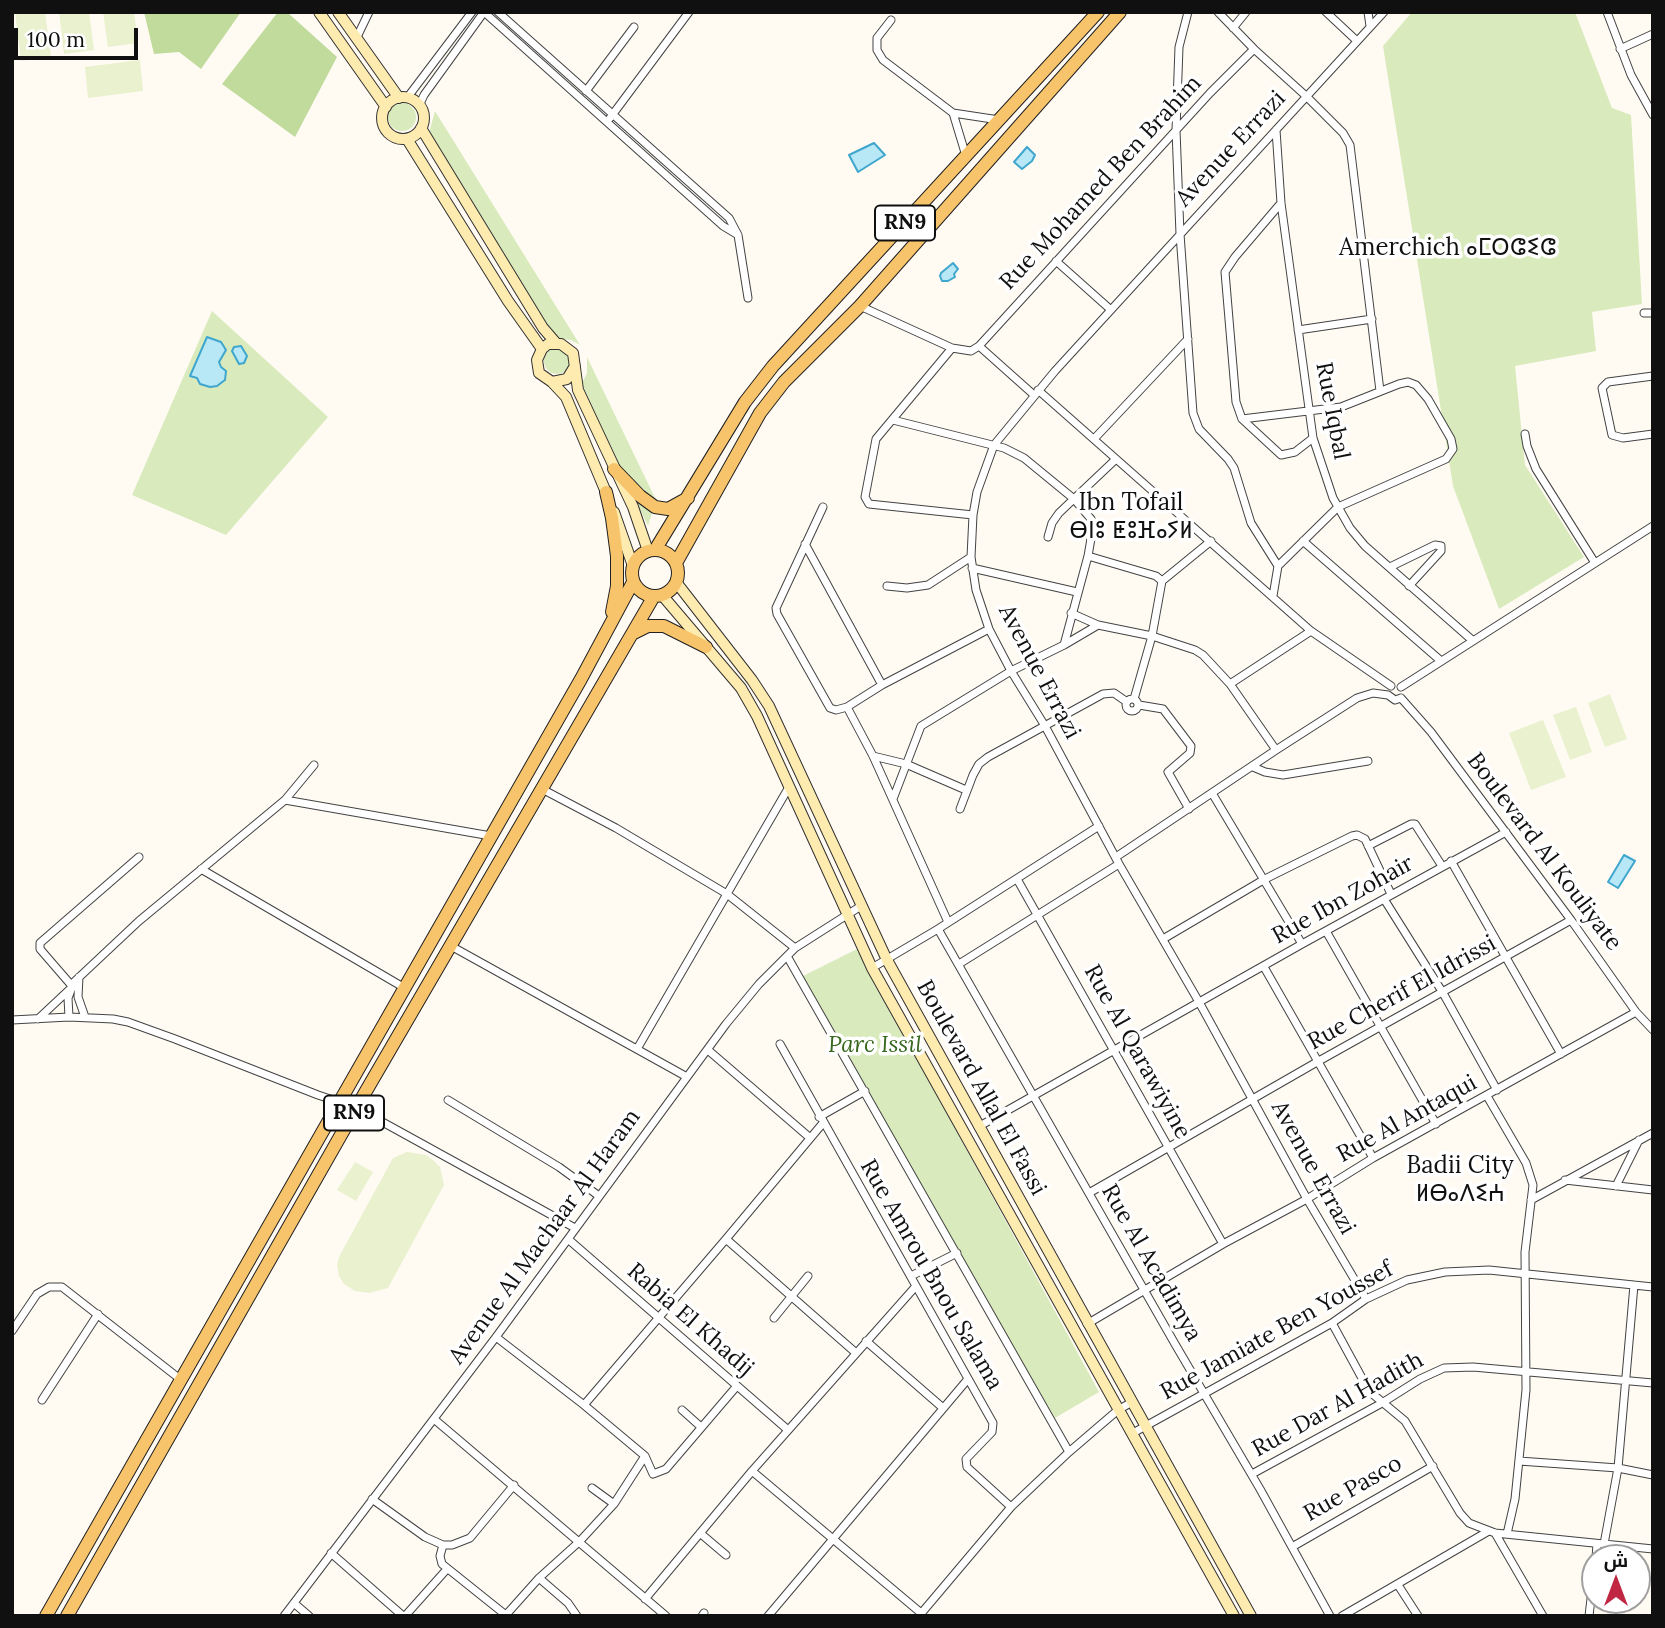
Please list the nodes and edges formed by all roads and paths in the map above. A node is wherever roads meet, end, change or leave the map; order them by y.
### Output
1 (319, 12) edge
2 (338, 12) edge
3 (369, 12) edge
4 (472, 12) edge
5 (498, 12) edge
6 (689, 12) edge
7 (1098, 12) edge
8 (1120, 12) edge
9 (1188, 12) edge
10 (1218, 12) edge
11 (1246, 12) edge
12 (1326, 12) edge
13 (1368, 12) edge
14 (1384, 12) edge
15 (1607, 12) edge
16 (891, 20) dead end
17 (1370, 26) junction
18 (634, 27) dead end
19 (1233, 28) junction
20 (1653, 34) edge
21 (357, 37) junction
22 (1357, 41) junction
23 (1620, 48) junction
24 (1254, 49) junction
25 (586, 91) junction
26 (1306, 96) junction
27 (403, 98) junction
28 (1650, 105) edge
29 (419, 106) junction
30 (386, 107) junction
31 (953, 113) junction
32 (1653, 115) edge
33 (610, 119) junction
34 (999, 120) junction
35 (421, 128) junction
36 (1176, 130) junction
37 (1276, 130) junction
38 (407, 139) junction
39 (966, 156) junction
40 (1281, 203) junction
41 (1180, 234) junction
42 (1056, 261) junction
43 (748, 298) dead end
44 (860, 306) junction
45 (1111, 310) junction
46 (1372, 319) junction
47 (1298, 330) junction
48 (1188, 339) junction
49 (556, 343) junction
50 (979, 346) junction
51 (952, 348) junction
52 (542, 349) junction
53 (575, 366) junction
54 (1653, 376) edge
55 (552, 382) junction
56 (1380, 391) junction
57 (1036, 393) junction
58 (1310, 412) junction
59 (1241, 419) junction
60 (893, 420) junction
61 (1525, 434) dead end
62 (1653, 434) edge
63 (1313, 438) junction
64 (1094, 439) junction
65 (994, 445) junction
66 (1116, 459) junction
67 (614, 469) junction
68 (606, 492) junction
69 (688, 498) junction
70 (1074, 499) junction
71 (823, 507) dead end
72 (1338, 507) junction
73 (973, 514) junction
74 (1653, 526) edge
75 (1048, 537) dead end
76 (1211, 541) junction
77 (1303, 541) junction
78 (806, 544) junction
79 (652, 551) junction
80 (1088, 556) junction
81 (971, 557) junction
82 (676, 562) junction
83 (1595, 562) junction
84 (633, 566) junction
85 (1278, 566) junction
86 (1390, 567) junction
87 (972, 568) junction
88 (1163, 581) junction
89 (634, 582) junction
90 (677, 582) junction
91 (887, 586) dead end
92 (1409, 586) junction
93 (1077, 592) junction
94 (658, 596) junction
95 (1273, 596) junction
96 (1071, 613) junction
97 (1098, 625) junction
98 (608, 629) junction
99 (989, 629) junction
100 (1311, 631) junction
101 (634, 633) junction
102 (1152, 636) junction
103 (1472, 640) junction
104 (1064, 645) junction
105 (706, 647) junction
106 (1441, 661) junction
107 (1011, 671) junction
108 (1230, 684) junction
109 (882, 685) junction
110 (1401, 687) junction
111 (1389, 691) junction
112 (1401, 698) junction
113 (1133, 702) junction
114 (847, 707) junction
115 (1045, 726) junction
116 (1276, 750) junction
117 (873, 756) junction
118 (1368, 761) dead end
119 (906, 764) junction
120 (314, 765) dead end
121 (1252, 767) junction
122 (789, 787) junction
123 (542, 789) junction
124 (966, 790) junction
125 (1212, 793) junction
126 (893, 799) junction
127 (285, 800) junction
128 (960, 809) dead end
129 (1189, 809) junction
130 (1099, 826) junction
131 (1506, 832) junction
132 (491, 836) junction
133 (1368, 846) junction
134 (139, 858) dead end
135 (1118, 861) junction
136 (1451, 861) junction
137 (1442, 866) junction
138 (201, 869) junction
139 (1017, 879) junction
140 (1265, 879) junction
141 (727, 894) junction
142 (1391, 894) junction
143 (1384, 899) junction
144 (861, 906) junction
145 (846, 915) junction
146 (1038, 915) junction
147 (1571, 920) junction
148 (948, 922) junction
149 (938, 929) junction
150 (1326, 931) junction
151 (1163, 939) junction
152 (1302, 944) junction
153 (451, 946) junction
154 (795, 948) junction
155 (787, 956) junction
156 (1506, 957) junction
157 (887, 960) junction
158 (959, 964) junction
159 (1264, 967) junction
160 (872, 968) junction
161 (79, 976) junction
162 (71, 987) junction
163 (403, 987) junction
164 (1443, 993) junction
165 (1199, 1002) junction
166 (1636, 1012) junction
167 (69, 1017) junction
168 (85, 1017) junction
169 (38, 1018) junction
170 (12, 1020) edge
171 (1381, 1028) junction
172 (1653, 1030) edge
173 (780, 1044) dead end
174 (637, 1049) junction
175 (1114, 1049) junction
176 (708, 1050) junction
177 (1561, 1054) junction
178 (1317, 1062) junction
179 (688, 1077) junction
180 (1497, 1090) junction
181 (865, 1091) junction
182 (1033, 1096) junction
183 (1487, 1096) junction
184 (448, 1100) dead end
185 (1252, 1100) junction
186 (339, 1102) junction
187 (357, 1108) junction
188 (821, 1120) junction
189 (1436, 1124) junction
190 (978, 1127) junction
191 (1653, 1133) edge
192 (809, 1137) junction
193 (1640, 1139) junction
194 (1170, 1147) junction
195 (1373, 1158) junction
196 (1564, 1180) junction
197 (1616, 1186) junction
198 (1653, 1190) edge
199 (1090, 1193) junction
200 (599, 1196) junction
201 (1307, 1199) junction
202 (1531, 1200) junction
203 (575, 1228) junction
204 (568, 1239) junction
205 (726, 1239) junction
206 (1223, 1244) junction
207 (957, 1253) junction
208 (1525, 1273) junction
209 (808, 1276) dead end
210 (911, 1276) junction
211 (1634, 1285) junction
212 (916, 1286) junction
213 (1653, 1287) edge
214 (1145, 1292) junction
215 (792, 1296) junction
216 (1367, 1299) junction
217 (98, 1314) junction
218 (658, 1318) junction
219 (774, 1318) dead end
220 (1332, 1323) junction
221 (1087, 1324) junction
222 (12, 1331) edge
223 (496, 1337) junction
224 (866, 1341) junction
225 (856, 1353) junction
226 (1525, 1371) junction
227 (180, 1379) junction
228 (968, 1379) junction
229 (1628, 1379) junction
230 (1653, 1382) edge
231 (736, 1387) junction
232 (1204, 1393) junction
233 (42, 1400) dead end
234 (1132, 1402) junction
235 (1382, 1403) junction
236 (584, 1405) junction
237 (943, 1408) junction
238 (1118, 1409) junction
239 (682, 1410) dead end
240 (434, 1419) junction
241 (1146, 1425) junction
242 (701, 1427) junction
243 (788, 1430) junction
244 (1133, 1433) junction
245 (1069, 1452) junction
246 (645, 1456) junction
247 (1519, 1461) junction
248 (1433, 1466) junction
249 (1618, 1468) junction
250 (752, 1471) junction
251 (1252, 1474) junction
252 (1653, 1475) edge
253 (514, 1485) junction
254 (592, 1488) dead end
255 (372, 1499) junction
256 (614, 1504) junction
257 (1012, 1507) junction
258 (1491, 1532) junction
259 (700, 1534) junction
260 (1507, 1534) junction
261 (834, 1539) junction
262 (580, 1541) junction
263 (1600, 1544) joint
264 (443, 1545) junction
265 (1292, 1547) junction
266 (331, 1553) junction
267 (726, 1555) dead end
268 (447, 1569) junction
269 (539, 1578) junction
270 (1398, 1585) junction
271 (645, 1600) junction
272 (295, 1604) junction
273 (920, 1614) edge
274 (506, 1615) edge
275 (663, 1615) edge
276 (46, 1616) edge
277 (67, 1616) edge
278 (284, 1616) edge
279 (309, 1616) edge
280 (404, 1616) edge
281 (577, 1616) edge
282 (768, 1616) edge
283 (1234, 1616) edge
284 (1251, 1616) edge
285 (1330, 1616) edge
286 (1342, 1616) edge
287 (1418, 1616) edge
288 (1543, 1616) edge

1 - 30 main road
2 - 21 main road
3 - 21 street
4 - 27 street
5 - 25 street
6 - 33 street
7 - 34 main road, RN9
8 - 44 main road, RN9
9 - 36 street
10 - 19 street
11 - 19 street
12 - 22 street
13 - 17 street
14 - 17 street, Avenue Errazi
15 - 23 street
16 - 31 street
17 - 22 street, Avenue Errazi
18 - 25 street
19 - 24 street
20 - 23 street
21 - 27 main road
22 - 26 street, Avenue Errazi
23 - 28 street
24 - 26 street
24 - 36 street, Rue Mohamed Ben Brahim
25 - 33 street
26 - 37 street, Avenue Errazi
26 - 46 street
27 - 29 main road
27 - 30 main road
28 - 32 street
29 - 33 street
29 - 35 main road
30 - 38 main road
31 - 34 street
31 - 39 street
33 - 43 street
34 - 39 main road, RN9
35 - 38 main road
35 - 49 main road
36 - 41 street
36 - 42 street, Rue Mohamed Ben Brahim
37 - 40 street, Rue Iqbal
37 - 41 street, Avenue Errazi
38 - 52 main road
39 - 69 main road, RN9
40 - 47 street, Rue Iqbal
40 - 59 street
41 - 45 street, Avenue Errazi
41 - 48 street
42 - 45 street
42 - 50 street, Rue Mohamed Ben Brahim
44 - 51 street
44 - 82 main road, RN9
45 - 57 street, Avenue Errazi
46 - 47 street
46 - 56 street
47 - 58 street, Rue Iqbal
48 - 64 street
48 - 85 street
49 - 52 main road
49 - 53 main road
50 - 51 street
50 - 57 street
51 - 60 street
52 - 55 main road
53 - 55 main road
53 - 67 main road
54 - 62 street
55 - 68 main road
56 - 58 street
56 - 72 street
57 - 64 street
57 - 65 street, Avenue Errazi
58 - 59 street
58 - 63 street, Rue Iqbal
59 - 63 street
60 - 65 street
60 - 73 street
61 - 83 street
63 - 72 street, Rue Iqbal
64 - 66 street
65 - 70 street
65 - 73 street, Avenue Errazi
66 - 70 street
66 - 76 street
67 - 69 main road
67 - 79 main road
68 - 84 main road
68 - 98 main road
69 - 79 main road, RN9
70 - 75 street
70 - 80 street
71 - 78 street
72 - 77 street
72 - 86 street, Rue Iqbal
73 - 81 street, Avenue Errazi
74 - 83 street
76 - 88 street
76 - 95 street
77 - 85 street
77 - 106 street
78 - 109 street
78 - 114 street
79 - 82 main road
79 - 84 main road, RN9
80 - 88 street
80 - 93 street
81 - 87 street, Avenue Errazi
81 - 91 street
82 - 90 main road
83 - 103 street
84 - 89 main road
85 - 95 street
86 - 92 street, Rue Iqbal
86 - 92 street
87 - 93 street
87 - 99 street, Avenue Errazi
88 - 102 street
89 - 94 main road
89 - 98 main road, RN9
90 - 94 main road, RN9
90 - 144 main road, Boulevard Allal El Fassi
92 - 103 street, Rue Iqbal
93 - 96 street
94 - 101 main road, RN9
94 - 105 main road, Boulevard Allal El Fassi
95 - 100 street
96 - 97 street
96 - 104 street
97 - 102 street
97 - 104 street
98 - 132 main road, RN9
99 - 107 street, Avenue Errazi
99 - 109 street
100 - 108 street
100 - 111 street
101 - 105 main road
101 - 123 main road, RN9
102 - 108 street
102 - 113 street
103 - 106 street
104 - 107 street
105 - 122 main road, Boulevard Allal El Fassi
106 - 110 street
107 - 115 street, Avenue Errazi
107 - 119 street
108 - 116 street
109 - 114 street
110 - 111 street
110 - 112 street
111 - 112 street
111 - 116 street
112 - 131 street, Boulevard Al Kouliyate
113 - 115 street
113 - 129 street
114 - 117 street
115 - 124 street
115 - 130 street, Avenue Errazi
116 - 121 street
117 - 119 street
117 - 126 street
118 - 121 street
119 - 124 street
119 - 126 street
120 - 127 street
121 - 125 street
122 - 141 street
122 - 145 main road, Boulevard Allal El Fassi
123 - 141 street
123 - 153 main road, RN9
124 - 128 street
125 - 129 street
125 - 140 street
126 - 148 street
127 - 132 street
127 - 138 street
129 - 135 street
130 - 135 street, Avenue Errazi
130 - 139 street
131 - 136 street, Rue Ibn Zohair
131 - 147 street, Boulevard Al Kouliyate
132 - 163 main road, RN9
133 - 137 street
133 - 140 street
133 - 142 street
134 - 162 street
135 - 146 street
135 - 151 street, Avenue Errazi
136 - 137 street, Rue Ibn Zohair
136 - 156 street
137 - 142 street, Rue Ibn Zohair
138 - 161 street
138 - 163 street
139 - 146 street, Rue Al Qarawiyine
139 - 148 street
140 - 151 street
140 - 152 street
141 - 154 street
141 - 174 street
142 - 143 street, Rue Ibn Zohair
143 - 150 street, Rue Ibn Zohair
143 - 164 street
144 - 145 street, Avenue Al Machaar Al Haram
144 - 157 main road, Boulevard Allal El Fassi
145 - 154 street, Avenue Al Machaar Al Haram
145 - 160 main road, Boulevard Allal El Fassi
146 - 158 street
146 - 175 street, Rue Al Qarawiyine
147 - 156 street, Rue Cherif El Idrissi
147 - 166 street, Boulevard Al Kouliyate
148 - 149 street
149 - 157 street
149 - 158 street, Rue Al Acadimya
150 - 152 street, Rue Ibn Zohair
150 - 171 street
151 - 165 street, Avenue Errazi
152 - 159 street, Rue Ibn Zohair
153 - 174 street
153 - 187 main road, RN9
154 - 155 street, Avenue Al Machaar Al Haram
155 - 176 street, Avenue Al Machaar Al Haram
155 - 181 street
156 - 164 street, Rue Cherif El Idrissi
156 - 177 street
157 - 160 street
157 - 190 main road, Boulevard Allal El Fassi
158 - 182 street, Rue Al Acadimya
159 - 165 street, Rue Ibn Zohair
159 - 178 street
160 - 238 main road, Boulevard Allal El Fassi
161 - 162 street
161 - 168 street
162 - 167 street
162 - 169 street
163 - 186 main road, RN9
164 - 171 street, Rue Cherif El Idrissi
164 - 180 street
165 - 175 street, Rue Ibn Zohair
165 - 185 street, Avenue Errazi
166 - 172 street, Boulevard Al Kouliyate
166 - 177 street, Rue Al Antaqui
167 - 168 street
167 - 169 street
168 - 186 street
169 - 170 street
171 - 178 street, Rue Cherif El Idrissi
171 - 189 street
173 - 188 street, Rue Amrou Bnou Salama
174 - 179 street
175 - 182 street, Rue Ibn Zohair
175 - 194 street, Rue Al Qarawiyine
176 - 179 street, Avenue Al Machaar Al Haram
176 - 192 street
177 - 180 street, Rue Al Antaqui
178 - 185 street, Rue Cherif El Idrissi
178 - 195 street
179 - 200 street, Avenue Al Machaar Al Haram
180 - 183 street, Rue Al Antaqui
181 - 188 street
181 - 207 street
182 - 190 street, Rue Ibn Zohair
182 - 199 street, Rue Al Acadimya
183 - 189 street, Rue Al Antaqui
183 - 202 street
184 - 200 street
185 - 194 street, Rue Cherif El Idrissi
185 - 201 street, Avenue Errazi
186 - 187 street
186 - 227 main road, RN9
187 - 203 street
187 - 277 main road, RN9
188 - 192 street
188 - 210 street, Rue Amrou Bnou Salama
189 - 195 street, Rue Al Antaqui
190 - 221 main road, Boulevard Allal El Fassi
191 - 193 street
192 - 205 street
193 - 196 street
193 - 197 street
194 - 199 street, Rue Cherif El Idrissi
194 - 206 street, Rue Al Qarawiyine
195 - 201 street, Rue Al Antaqui
196 - 197 street
196 - 202 street
197 - 198 street
199 - 214 street, Rue Al Acadimya
200 - 203 street, Avenue Al Machaar Al Haram
201 - 206 street, Rue Al Antaqui
201 - 216 street, Avenue Errazi
202 - 208 street
203 - 204 street, Avenue Al Machaar Al Haram
204 - 218 street, Rabia El Khadij
204 - 223 street, Avenue Al Machaar Al Haram
205 - 215 street
205 - 218 street
206 - 214 street, Rue Al Antaqui
207 - 210 street
207 - 245 street
208 - 211 street, Rue Jamiate Ben Youssef
208 - 216 street, Rue Jamiate Ben Youssef
208 - 226 street
209 - 215 street
210 - 212 street, Rue Amrou Bnou Salama
211 - 213 street, Rue Jamiate Ben Youssef
211 - 229 street
212 - 224 street
212 - 228 street, Rue Amrou Bnou Salama
214 - 221 street, Rue Al Antaqui
214 - 232 street, Rue Al Acadimya
215 - 219 street
215 - 225 street
216 - 220 street, Rue Jamiate Ben Youssef
217 - 222 street
217 - 227 street
217 - 233 street
218 - 231 street, Rabia El Khadij
218 - 236 street
220 - 232 street, Rue Jamiate Ben Youssef
220 - 235 street
221 - 234 main road, Boulevard Allal El Fassi
223 - 236 street
223 - 240 street, Avenue Al Machaar Al Haram
224 - 225 street
224 - 237 street
225 - 243 street
226 - 229 street, Rue Dar Al Hadith
226 - 235 street, Rue Dar Al Hadith
226 - 247 street
227 - 276 main road, RN9
228 - 237 street
228 - 257 street, Rue Amrou Bnou Salama
229 - 230 street, Rue Dar Al Hadith
229 - 249 street
231 - 242 street
231 - 243 street, Rabia El Khadij
232 - 241 street, Rue Jamiate Ben Youssef
232 - 251 street, Rue Al Acadimya
234 - 238 street
234 - 241 main road, Boulevard Allal El Fassi
235 - 248 street
235 - 251 street, Rue Dar Al Hadith
236 - 246 street
237 - 261 street
238 - 244 main road, Boulevard Allal El Fassi
238 - 245 street
239 - 242 street
240 - 253 street
240 - 255 street, Avenue Al Machaar Al Haram
241 - 244 street, Rue Jamiate Ben Youssef
241 - 284 main road, Boulevard Allal El Fassi
242 - 246 street
243 - 250 street
244 - 283 main road, Boulevard Allal El Fassi
245 - 257 street
246 - 256 street
247 - 249 street
247 - 260 street
248 - 258 street
248 - 265 street, Rue Pasco
249 - 252 street
249 - 263 street
250 - 259 street
250 - 261 street
251 - 265 street, Rue Al Acadimya
253 - 262 street
253 - 264 street
254 - 256 street
255 - 264 street
255 - 266 street, Avenue Al Machaar Al Haram
256 - 262 street
257 - 273 street
258 - 260 street
258 - 270 street
258 - 288 street
259 - 267 street
259 - 271 street
260 - 263 street
261 - 273 street
261 - 282 street
262 - 269 street
262 - 271 street
264 - 268 street
265 - 285 street, Rue Al Acadimya
266 - 272 street, Avenue Al Machaar Al Haram
266 - 280 street
268 - 274 street
268 - 280 street
269 - 274 street
269 - 281 street
270 - 286 street
270 - 287 street
271 - 275 street
272 - 278 street, Avenue Al Machaar Al Haram
272 - 279 street

